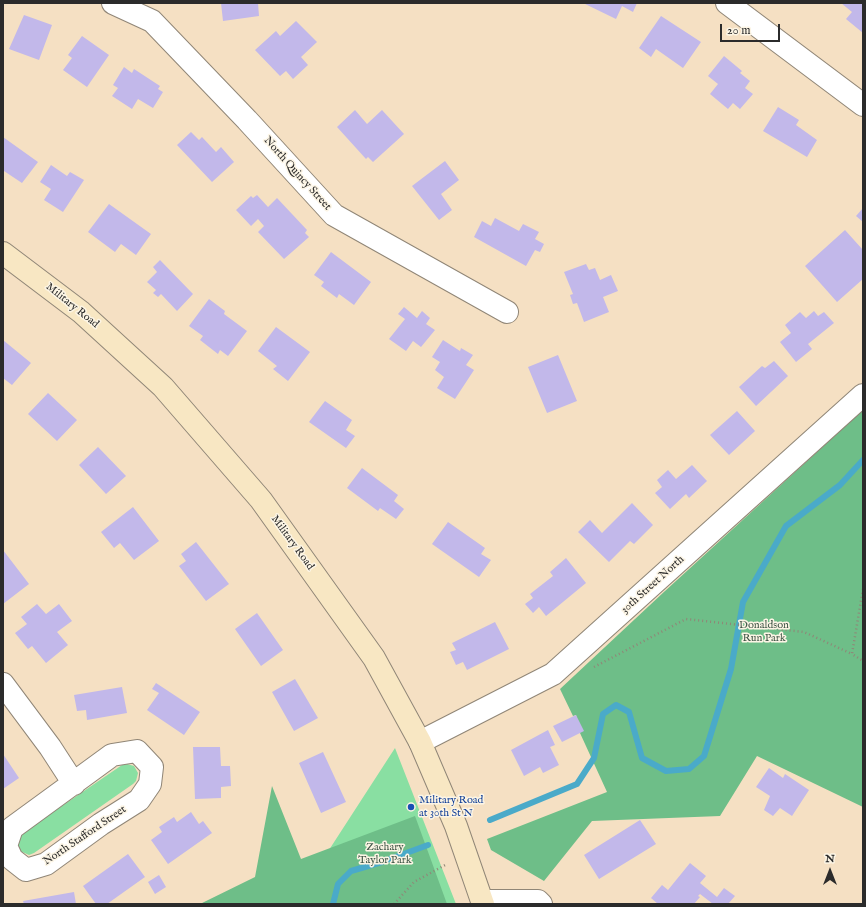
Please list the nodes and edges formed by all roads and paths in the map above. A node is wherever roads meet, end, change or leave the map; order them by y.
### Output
1 (113, 3) edge
2 (727, 3) edge
3 (863, 105) edge
4 (3, 253) edge
5 (507, 312) dead end
6 (863, 395) edge
7 (863, 589) edge
8 (852, 654) junction
9 (863, 661) edge
10 (589, 670) dead end
11 (3, 684) edge
12 (420, 742) junction
13 (74, 784) junction
14 (467, 857) junction
15 (483, 903) edge
16 (394, 904) edge
17 (541, 904) edge

1 - 5 street, North Quincy Street
2 - 3 street
4 - 12 main road, Military Road
6 - 12 street, 30th Street North
7 - 8 path
8 - 9 path
8 - 10 path
11 - 13 street
12 - 14 main road, Military Road
13 - 13 street, North Stafford Street
14 - 15 main road, Military Road
14 - 16 path
15 - 17 street

